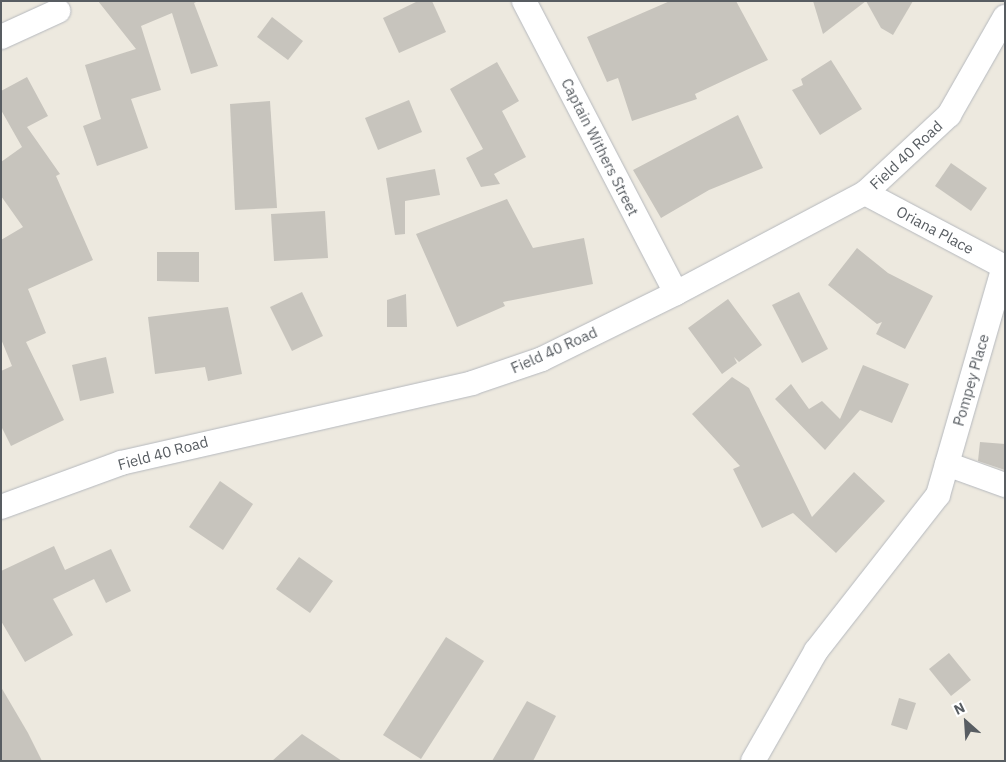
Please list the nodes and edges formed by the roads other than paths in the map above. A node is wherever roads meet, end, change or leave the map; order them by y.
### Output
1 (524, 1) edge
2 (58, 11) dead end
3 (1005, 17) edge
4 (1, 37) edge
5 (865, 193) junction
6 (1004, 267) edge
7 (676, 293) junction
8 (947, 464) junction
9 (1005, 485) edge
10 (1, 507) edge
11 (753, 761) edge

1 - 7 street, Captain Withers Street
2 - 4 street
3 - 5 street, Field 40 Road
5 - 6 street, Oriana Place
5 - 7 street, Field 40 Road
6 - 8 street, Pompey Place
7 - 10 street, Field 40 Road
8 - 9 street
8 - 11 street, Pompey Place

